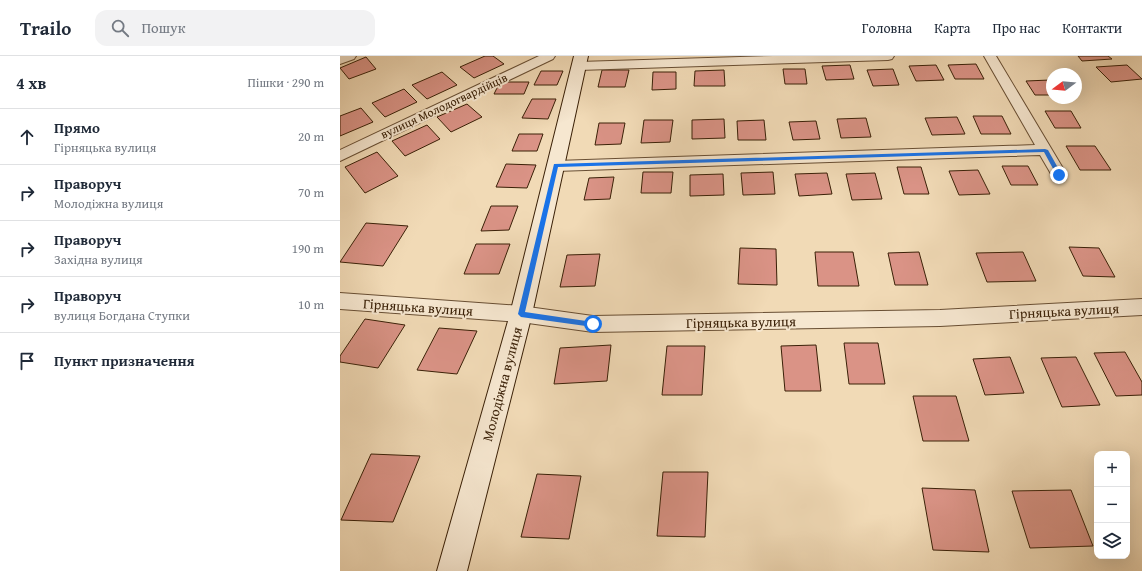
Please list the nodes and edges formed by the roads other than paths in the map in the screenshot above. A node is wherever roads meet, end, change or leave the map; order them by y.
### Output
1 (350, 56) edge
2 (549, 56) edge
3 (888, 56) edge
4 (990, 56) edge
5 (340, 60) edge
6 (580, 61) edge
7 (1045, 150) junction
8 (340, 156) edge
9 (556, 166) junction
10 (1059, 175) dead end
11 (340, 301) edge
12 (1142, 308) edge
13 (521, 314) junction
14 (452, 571) edge

1 - 5 street
2 - 8 street, вулиця Молодогвардійців
3 - 6 street
4 - 7 street
6 - 9 street, Молодіжна вулиця
7 - 9 street
7 - 10 street
9 - 13 street, Молодіжна вулиця
11 - 13 street, Гірняцька вулиця
12 - 13 street, Гірняцька вулиця
13 - 14 street, Молодіжна вулиця

